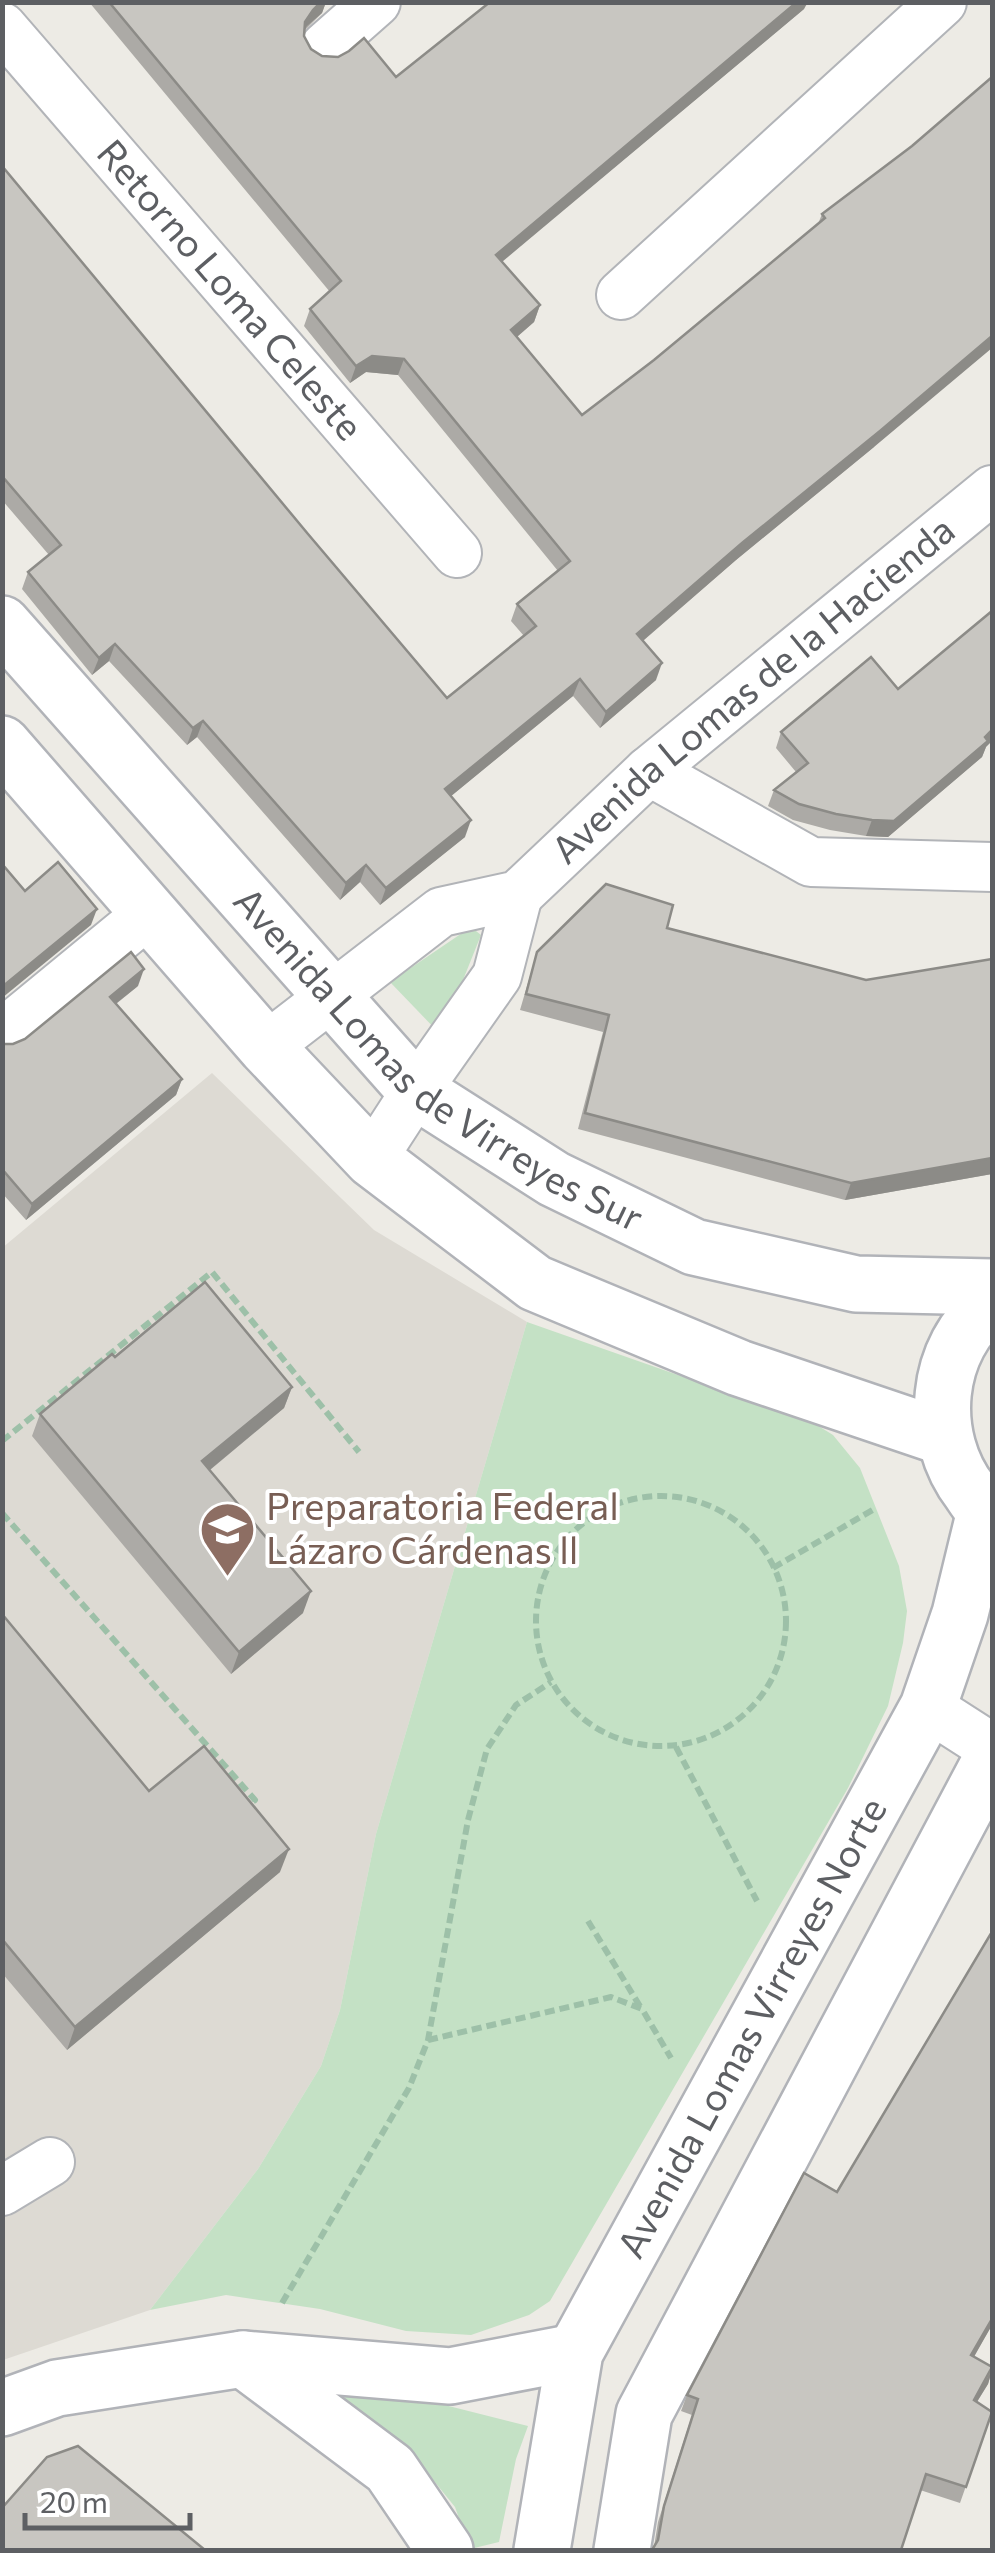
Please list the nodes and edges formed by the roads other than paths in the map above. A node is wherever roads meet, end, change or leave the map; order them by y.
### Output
1 (376, 2) edge
2 (942, 2) edge
3 (2, 28) edge
4 (326, 47) dead end
5 (622, 296) dead end
6 (992, 490) edge
7 (457, 553) dead end
8 (2, 624) edge
9 (2, 744) edge
10 (648, 771) junction
11 (992, 866) edge
12 (518, 895) junction
13 (149, 912) junction
14 (331, 995) junction
15 (2, 1034) edge
16 (266, 1047) junction
17 (416, 1091) junction
18 (372, 1160) junction
19 (992, 1287) edge
20 (992, 1304) edge
21 (944, 1438) junction
22 (989, 1513) edge
23 (928, 1707) junction
24 (992, 1748) edge
25 (992, 1758) edge
26 (50, 2162) dead end
27 (2, 2191) edge
28 (576, 2352) junction
29 (243, 2359) junction
30 (2, 2408) edge
31 (445, 2550) edge
32 (542, 2550) edge
33 (622, 2550) edge

1 - 4 street
2 - 5 street
3 - 7 street, Retorno Loma Celeste
6 - 10 street, Avenida Lomas de la Hacienda
8 - 14 street, Avenida Lomas de Virreyes Sur
9 - 13 street
10 - 11 street
10 - 12 street, Avenida Lomas de la Hacienda
12 - 14 street, Avenida Lomas de la Hacienda
12 - 17 street, Avenida Lomas de la Hacienda
13 - 15 street
13 - 16 street
14 - 16 street, Avenida Lomas de la Hacienda
14 - 17 street, Avenida Lomas de Virreyes Sur
16 - 18 street
17 - 18 street, Avenida Lomas de la Hacienda
17 - 19 street, Avenida Lomas de Virreyes Sur
18 - 21 street
20 - 21 street
21 - 22 street
22 - 23 street, Avenida Lomas Virreyes Norte
23 - 24 street
23 - 28 street, Avenida Lomas Virreyes Norte
25 - 33 street
26 - 27 street
28 - 29 street
28 - 32 street, Avenida Lomas Virreyes Norte
29 - 30 street
29 - 31 street

